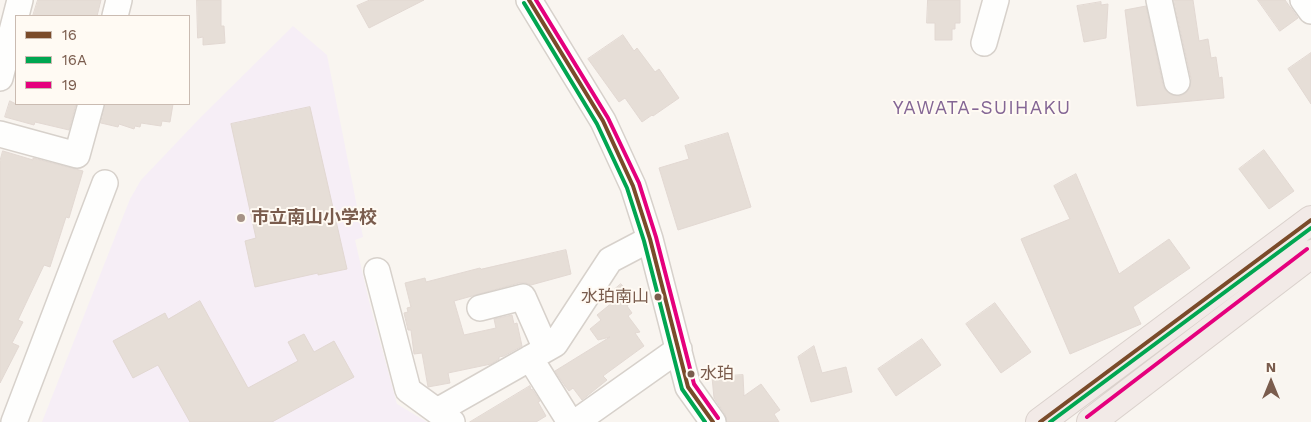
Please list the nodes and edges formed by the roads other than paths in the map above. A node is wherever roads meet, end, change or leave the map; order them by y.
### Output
1 (20, 0) edge
2 (119, 0) edge
3 (529, 0) edge
4 (996, 0) edge
5 (1159, 0) edge
6 (1303, 0) edge
7 (1311, 11) edge
8 (16, 15) edge
9 (115, 15) edge
10 (15, 20) edge
11 (984, 43) dead end
12 (0, 78) edge
13 (1177, 82) dead end
14 (91, 105) edge
15 (0, 134) edge
16 (105, 183) dead end
17 (1308, 226) edge
18 (650, 239) junction
19 (1311, 254) edge
20 (377, 271) dead end
21 (480, 308) dead end
22 (679, 349) junction
23 (538, 354) junction
24 (11, 412) edge
25 (444, 416) edge
26 (570, 422) edge
27 (576, 422) edge
28 (713, 422) edge
29 (1040, 422) edge
30 (1091, 422) edge

1 - 8 street
2 - 9 street
3 - 18 street
4 - 11 street
5 - 13 street
6 - 7 street
10 - 12 street
14 - 15 street
16 - 24 street
17 - 29 highway
18 - 22 street
18 - 23 street
19 - 30 highway
20 - 25 street
21 - 23 street
22 - 27 street
22 - 28 street
23 - 25 street
23 - 26 street

